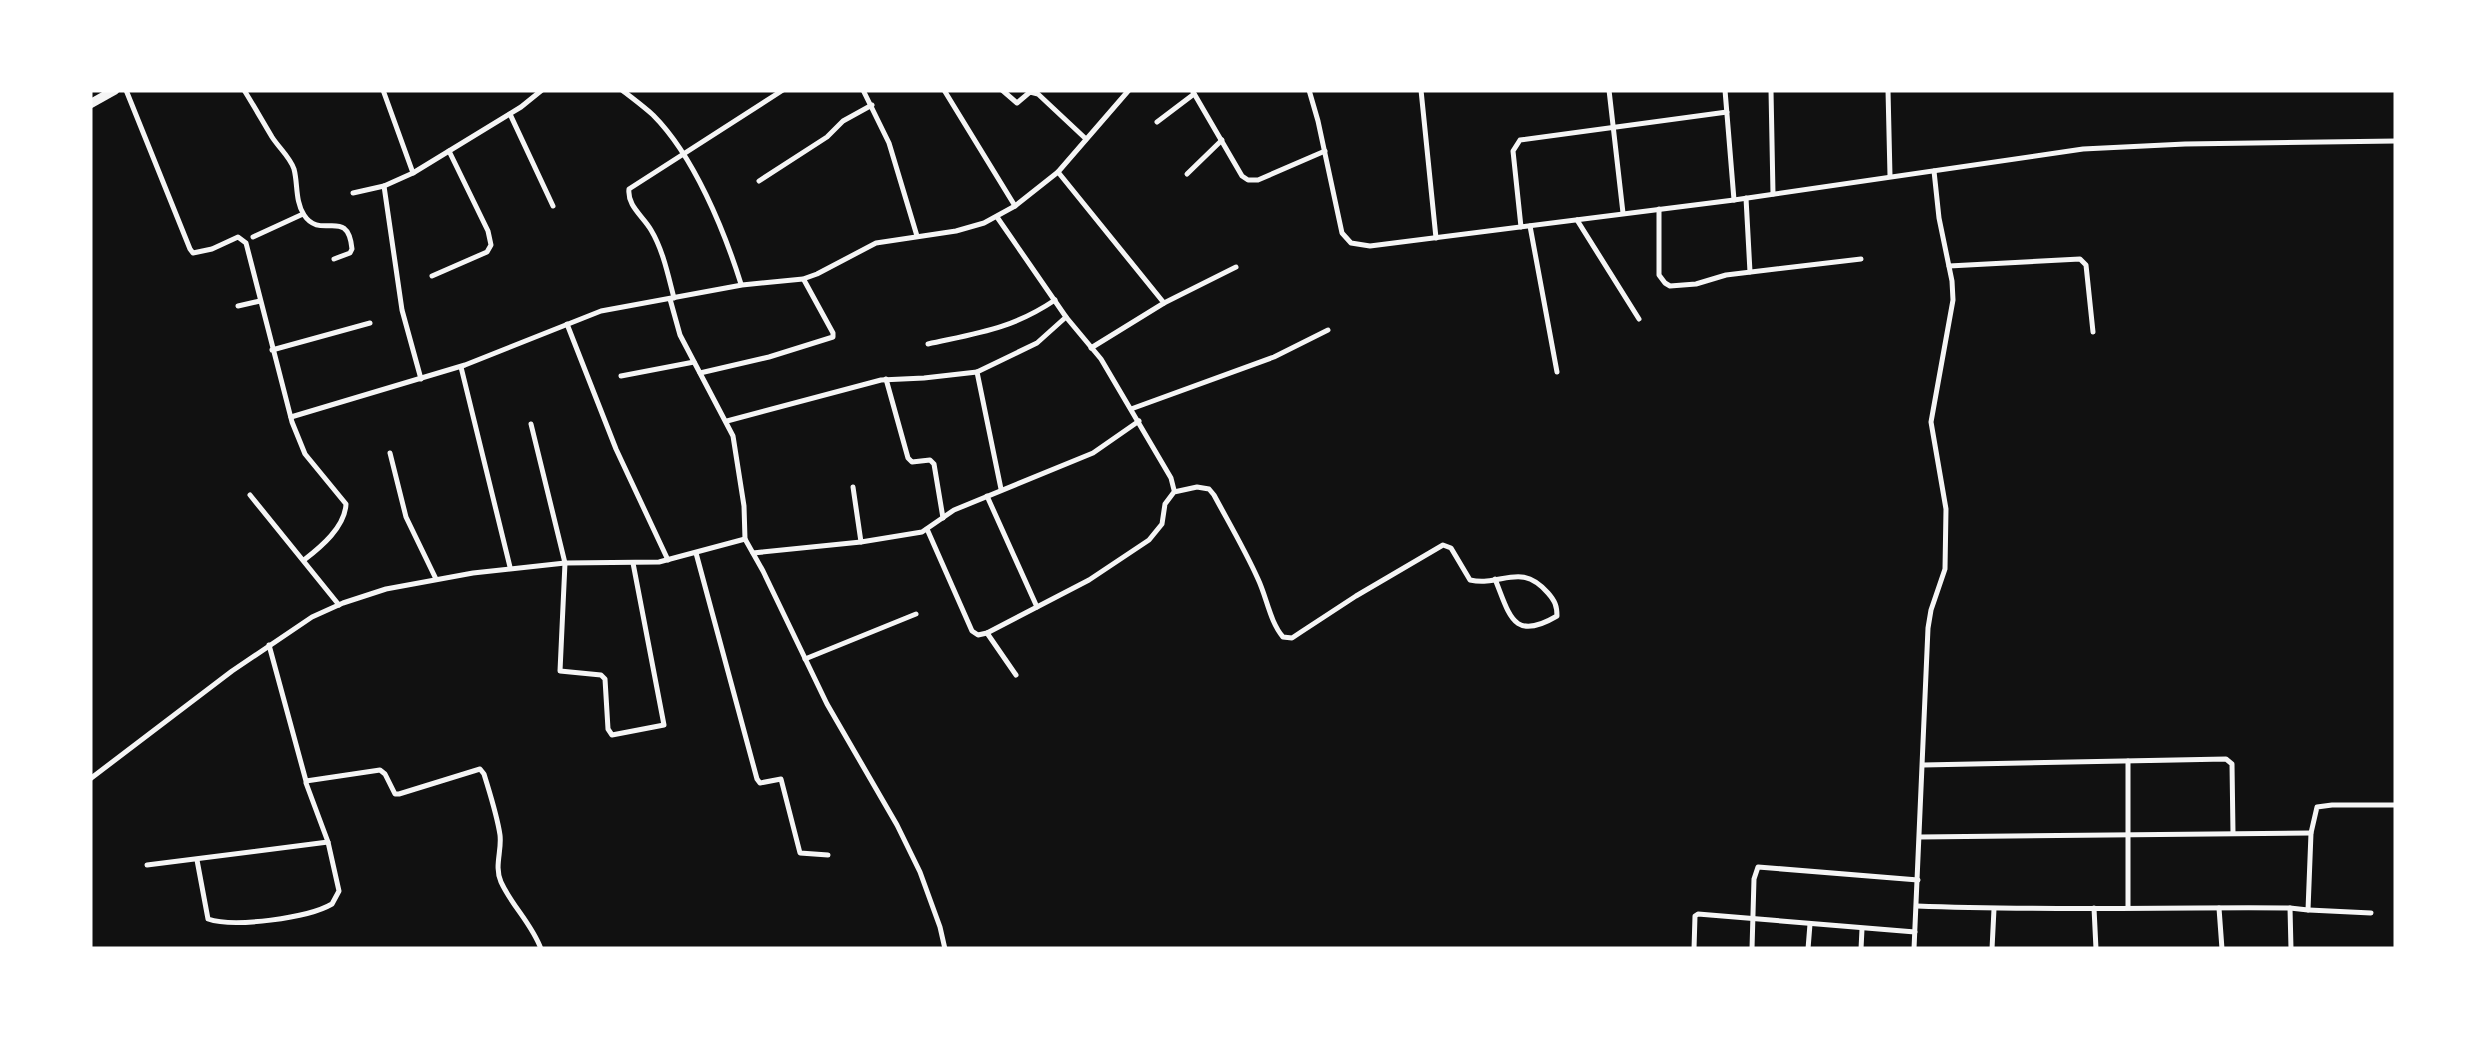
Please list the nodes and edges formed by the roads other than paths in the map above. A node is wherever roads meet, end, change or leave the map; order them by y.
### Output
1 (115, 90) edge
2 (126, 90) edge
3 (244, 90) edge
4 (383, 90) edge
5 (542, 90) edge
6 (622, 90) edge
7 (783, 90) edge
8 (863, 90) edge
9 (944, 90) edge
10 (1002, 90) edge
11 (1129, 90) edge
12 (1309, 90) edge
13 (1421, 90) edge
14 (1609, 90) edge
15 (1725, 90) edge
16 (1771, 90) edge
17 (1888, 90) edge
18 (1193, 92) edge
19 (90, 104) edge
20 (872, 105) junction
21 (1727, 112) junction
22 (510, 114) junction
23 (1157, 122) dead end
24 (1614, 126) junction
25 (1086, 138) junction
26 (1222, 140) junction
27 (2396, 140) edge
28 (449, 151) junction
29 (1324, 151) junction
30 (683, 154) junction
31 (1934, 171) junction
32 (1058, 172) junction
33 (413, 173) junction
34 (1187, 174) dead end
35 (1890, 176) junction
36 (759, 181) dead end
37 (384, 186) junction
38 (353, 192) dead end
39 (1774, 194) junction
40 (1746, 198) junction
41 (1734, 200) junction
42 (553, 206) dead end
43 (1014, 206) junction
44 (1660, 209) junction
45 (1623, 213) junction
46 (303, 214) junction
47 (996, 218) junction
48 (1577, 220) junction
49 (1530, 226) junction
50 (1521, 227) junction
51 (917, 236) junction
52 (253, 237) dead end
53 (1436, 238) junction
54 (334, 259) dead end
55 (1861, 259) dead end
56 (1948, 266) junction
57 (1236, 267) dead end
58 (1750, 272) junction
59 (432, 276) dead end
60 (803, 278) junction
61 (742, 285) junction
62 (672, 298) junction
63 (1055, 300) junction
64 (260, 301) junction
65 (1164, 303) junction
66 (238, 306) dead end
67 (1066, 317) junction
68 (1639, 320) dead end
69 (370, 323) dead end
70 (567, 324) junction
71 (1328, 330) dead end
72 (2093, 332) dead end
73 (928, 344) dead end
74 (1091, 348) junction
75 (272, 350) junction
76 (694, 362) junction
77 (461, 367) junction
78 (977, 372) junction
79 (1557, 372) dead end
80 (700, 373) junction
81 (621, 376) dead end
82 (886, 379) junction
83 (421, 380) junction
84 (1131, 410) junction
85 (291, 417) junction
86 (728, 421) junction
87 (1139, 421) junction
88 (531, 424) dead end
89 (390, 453) dead end
90 (852, 486) dead end
91 (1001, 490) junction
92 (1174, 492) junction
93 (250, 495) dead end
94 (986, 496) junction
95 (942, 518) junction
96 (927, 528) junction
97 (745, 540) junction
98 (862, 542) junction
99 (696, 553) junction
100 (753, 553) junction
101 (304, 560) junction
102 (668, 560) junction
103 (564, 563) junction
104 (633, 563) junction
105 (510, 567) junction
106 (436, 579) junction
107 (1495, 579) junction
108 (339, 605) junction
109 (1037, 606) junction
110 (916, 614) dead end
111 (987, 633) junction
112 (269, 645) junction
113 (806, 659) junction
114 (1016, 675) dead end
115 (2128, 761) junction
116 (1923, 765) junction
117 (90, 779) edge
118 (306, 781) junction
119 (2396, 805) edge
120 (2233, 833) junction
121 (2311, 833) junction
122 (2128, 834) junction
123 (1920, 837) junction
124 (328, 842) junction
125 (828, 855) dead end
126 (197, 860) junction
127 (147, 866) dead end
128 (1918, 880) junction
129 (1917, 906) junction
130 (2128, 907) junction
131 (2094, 908) junction
132 (2219, 908) junction
133 (2290, 908) junction
134 (1994, 909) junction
135 (2308, 910) junction
136 (2371, 913) dead end
137 (1753, 919) junction
138 (1810, 924) junction
139 (1862, 929) junction
140 (1915, 932) junction
141 (541, 949) edge
142 (946, 949) edge
143 (1694, 949) edge
144 (1752, 949) edge
145 (1808, 949) edge
146 (1861, 949) edge
147 (1914, 949) edge
148 (1992, 949) edge
149 (2096, 949) edge
150 (2222, 949) edge
151 (2291, 949) edge

1 - 19 highway
2 - 64 street
3 - 46 street
4 - 33 street
5 - 22 street
6 - 30 street
7 - 30 street
8 - 20 street
9 - 43 street
10 - 25 street
11 - 25 street
12 - 29 street
13 - 53 street
14 - 24 street
15 - 21 street
16 - 39 street
17 - 35 street
18 - 23 street
18 - 26 street
20 - 36 street
20 - 51 street
21 - 24 street
21 - 41 street
22 - 28 street
22 - 42 street
24 - 45 street
24 - 50 street
25 - 32 street
26 - 29 street
26 - 34 street
27 - 31 street
28 - 33 street
28 - 59 street
29 - 53 street
30 - 61 street
30 - 62 street
31 - 35 street
31 - 56 street
32 - 43 street
32 - 65 street
33 - 37 street
35 - 39 street
37 - 38 street
37 - 83 street
39 - 40 street
40 - 41 street
40 - 58 street
41 - 44 street
43 - 47 street
44 - 45 street
44 - 58 street
45 - 48 street
46 - 52 street
46 - 54 street
47 - 51 street
47 - 63 street
48 - 49 street
48 - 68 street
49 - 50 street
49 - 79 street
50 - 53 street
51 - 60 street
55 - 58 street
56 - 72 street
56 - 116 street
57 - 65 street
60 - 61 street
60 - 80 street
61 - 62 street
62 - 70 street
62 - 76 street
63 - 67 street
63 - 73 street
64 - 66 street
64 - 75 street
65 - 74 street
67 - 74 street
67 - 78 street
69 - 75 street
70 - 77 street
70 - 102 street
71 - 84 street
74 - 84 street
75 - 85 street
76 - 80 street
76 - 81 street
77 - 83 street
77 - 105 street
78 - 82 street
78 - 91 street
80 - 86 street
82 - 86 street
82 - 95 street
83 - 85 street
84 - 87 street
85 - 101 street
86 - 97 street
87 - 91 street
87 - 92 street
88 - 103 street
89 - 106 street
90 - 98 street
91 - 94 street
92 - 107 street
92 - 109 street
93 - 101 street
94 - 95 street
94 - 109 street
95 - 96 street
96 - 98 street
96 - 111 street
97 - 99 street
97 - 100 street
98 - 100 street
99 - 102 street
99 - 125 street
100 - 113 street
101 - 108 street
102 - 104 street
103 - 104 street
103 - 104 street
103 - 105 street
105 - 106 street
106 - 108 street
107 - 107 street
108 - 112 street
109 - 111 street
110 - 113 street
111 - 114 street
112 - 117 street
112 - 118 street
113 - 142 street
115 - 116 street
115 - 120 street
115 - 122 street
116 - 123 street
118 - 124 street
118 - 141 street
119 - 121 street
120 - 121 street
120 - 122 street
121 - 135 street
122 - 123 street
122 - 130 street
123 - 128 street
124 - 126 street
124 - 126 street
126 - 127 street
128 - 129 street
128 - 137 street
129 - 134 street
129 - 140 street
130 - 131 street
130 - 132 street
131 - 134 street
131 - 149 street
132 - 133 street
132 - 150 street
133 - 135 street
133 - 151 street
134 - 148 street
135 - 136 street
137 - 138 street
137 - 143 street
137 - 144 street
138 - 139 street
138 - 145 street
139 - 140 street
139 - 146 street
140 - 147 street

